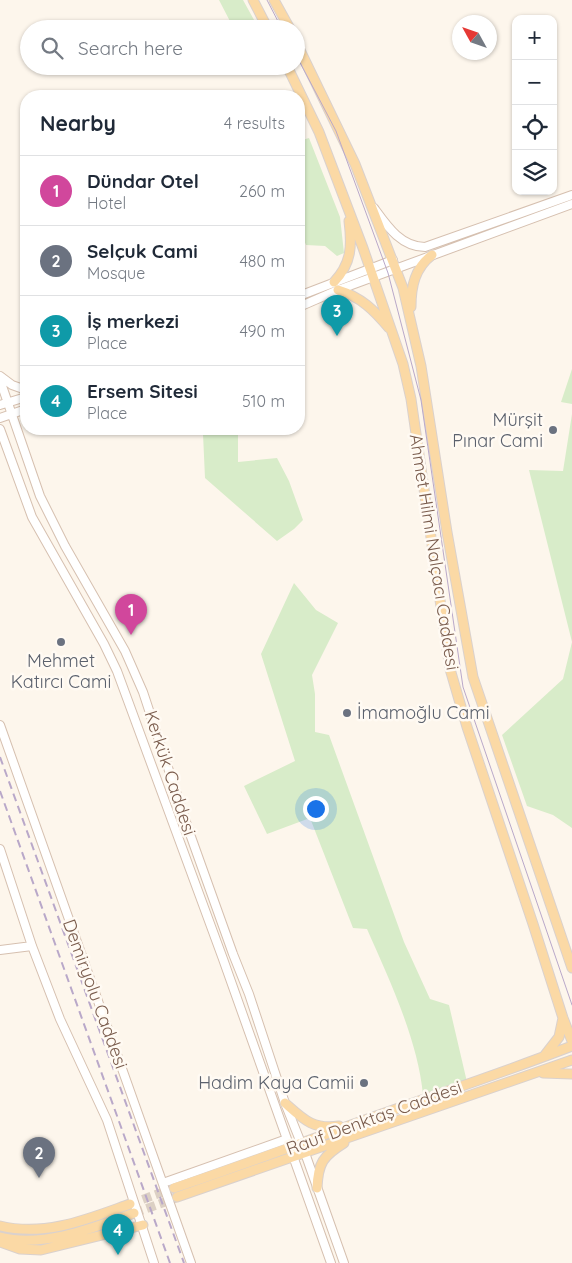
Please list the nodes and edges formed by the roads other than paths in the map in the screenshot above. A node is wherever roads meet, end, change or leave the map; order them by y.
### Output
1 (253, 0) edge
2 (274, 0) edge
3 (263, 20) edge
4 (285, 20) edge
5 (305, 60) edge
6 (291, 75) edge
7 (299, 90) edge
8 (305, 103) edge
9 (572, 194) edge
10 (369, 201) junction
11 (572, 204) edge
12 (348, 208) junction
13 (432, 255) junction
14 (395, 265) junction
15 (371, 268) junction
16 (374, 278) junction
17 (336, 286) junction
18 (305, 294) edge
19 (305, 304) edge
20 (411, 319) junction
21 (391, 330) junction
22 (0, 378) edge
23 (20, 388) edge
24 (20, 399) edge
25 (8, 403) junction
26 (0, 405) edge
27 (20, 411) edge
28 (12, 414) junction
29 (0, 418) edge
30 (0, 430) edge
31 (0, 725) edge
32 (0, 849) edge
33 (32, 946) junction
34 (0, 950) edge
35 (572, 968) edge
36 (563, 1018) junction
37 (572, 1041) edge
38 (572, 1046) edge
39 (543, 1057) junction
40 (572, 1060) edge
41 (535, 1073) junction
42 (572, 1074) edge
43 (286, 1103) junction
44 (354, 1124) junction
45 (362, 1133) junction
46 (287, 1139) junction
47 (302, 1144) junction
48 (292, 1153) junction
49 (305, 1153) junction
50 (163, 1183) junction
51 (317, 1188) junction
52 (176, 1193) tunnel mouth
53 (142, 1225) junction
54 (0, 1226) edge
55 (0, 1237) edge
56 (0, 1242) edge
57 (154, 1263) edge
58 (191, 1263) edge
59 (331, 1263) edge
60 (344, 1263) edge

1 - 3 main road
2 - 4 main road
5 - 10 main road, Ahmet Hilmi Nalçacı Caddesi
6 - 7 main road, Ahmet Hilmi Nalçacı Caddesi
8 - 12 main road, Ahmet Hilmi Nalçacı Caddesi
9 - 10 street
10 - 14 main road, Ahmet Hilmi Nalçacı Caddesi
11 - 13 street
12 - 15 main road, Ahmet Hilmi Nalçacı Caddesi
12 - 17 main road
13 - 14 street
13 - 20 main road
14 - 15 street
14 - 16 street
14 - 20 main road, Ahmet Hilmi Nalçacı Caddesi
15 - 16 main road, Ahmet Hilmi Nalçacı Caddesi
15 - 17 street
16 - 17 street
16 - 21 main road, Ahmet Hilmi Nalçacı Caddesi
17 - 18 street
17 - 19 street
17 - 21 main road
20 - 35 main road, Ahmet Hilmi Nalçacı Caddesi
21 - 36 main road, Ahmet Hilmi Nalçacı Caddesi
22 - 23 street
22 - 25 street, Kerkük Caddesi
24 - 25 street
25 - 26 street
25 - 28 street, Kerkük Caddesi
27 - 28 street
28 - 29 street
28 - 43 street, Kerkük Caddesi
30 - 46 street, Kerkük Caddesi
31 - 50 street, Demiryolu Caddesi
32 - 33 street, Demiryolu Caddesi
33 - 34 street
33 - 53 street, Demiryolu Caddesi
36 - 37 main road, Ahmet Hilmi Nalçacı Caddesi
36 - 39 main road
38 - 39 main road, Rauf Denktaş Caddesi
39 - 44 main road, Rauf Denktaş Caddesi
40 - 41 main road, Rauf Denktaş Caddesi
41 - 42 main road
41 - 45 main road, Rauf Denktaş Caddesi
43 - 44 main road
43 - 47 street, Kerkük Caddesi
44 - 47 main road, Rauf Denktaş Caddesi
45 - 49 main road, Rauf Denktaş Caddesi
45 - 51 main road
46 - 48 street, Kerkük Caddesi
46 - 50 street
47 - 48 main road, Rauf Denktaş Caddesi
47 - 49 street, Kerkük Caddesi
48 - 49 main road, Rauf Denktaş Caddesi
48 - 52 main road, Rauf Denktaş Caddesi
48 - 59 street, Kerkük Caddesi
49 - 51 street, Kerkük Caddesi
50 - 58 street, Demiryolu Caddesi
51 - 60 street, Kerkük Caddesi
53 - 56 main road
53 - 57 street, Demiryolu Caddesi
54 - 55 main road

